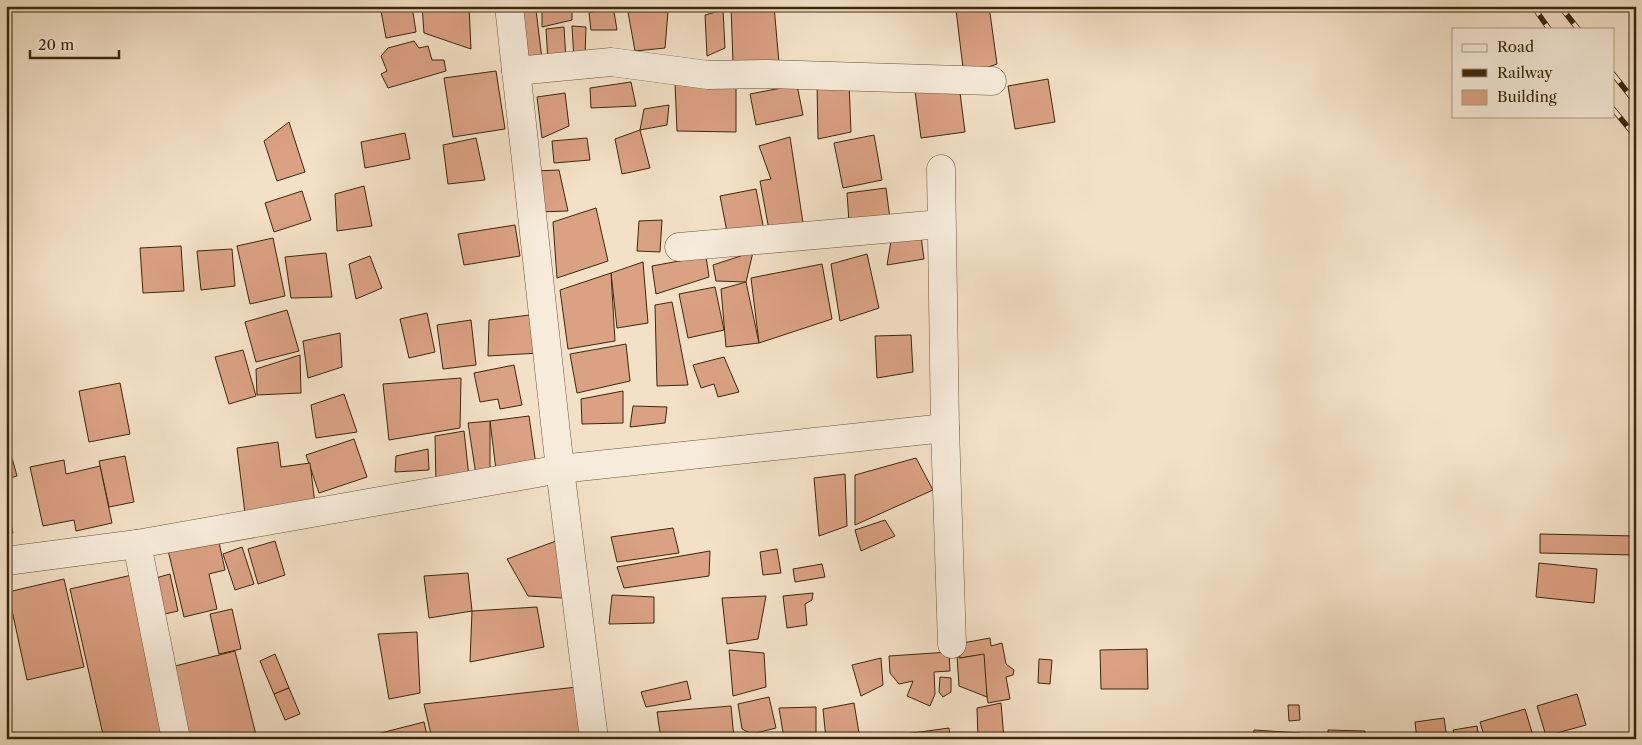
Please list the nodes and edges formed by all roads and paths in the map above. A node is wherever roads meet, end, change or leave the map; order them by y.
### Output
1 (509, 6) edge
2 (516, 71) junction
3 (992, 81) dead end
4 (941, 170) dead end
5 (941, 224) junction
6 (680, 247) dead end
7 (945, 428) junction
8 (560, 468) junction
9 (137, 544) junction
10 (6, 562) edge
11 (952, 644) dead end
12 (176, 739) edge
13 (594, 739) edge

1 - 2 street
2 - 3 street
2 - 8 street
4 - 5 street
5 - 6 street
5 - 7 street
7 - 8 street
7 - 11 street
8 - 9 street
8 - 13 street
9 - 10 street
9 - 12 street

